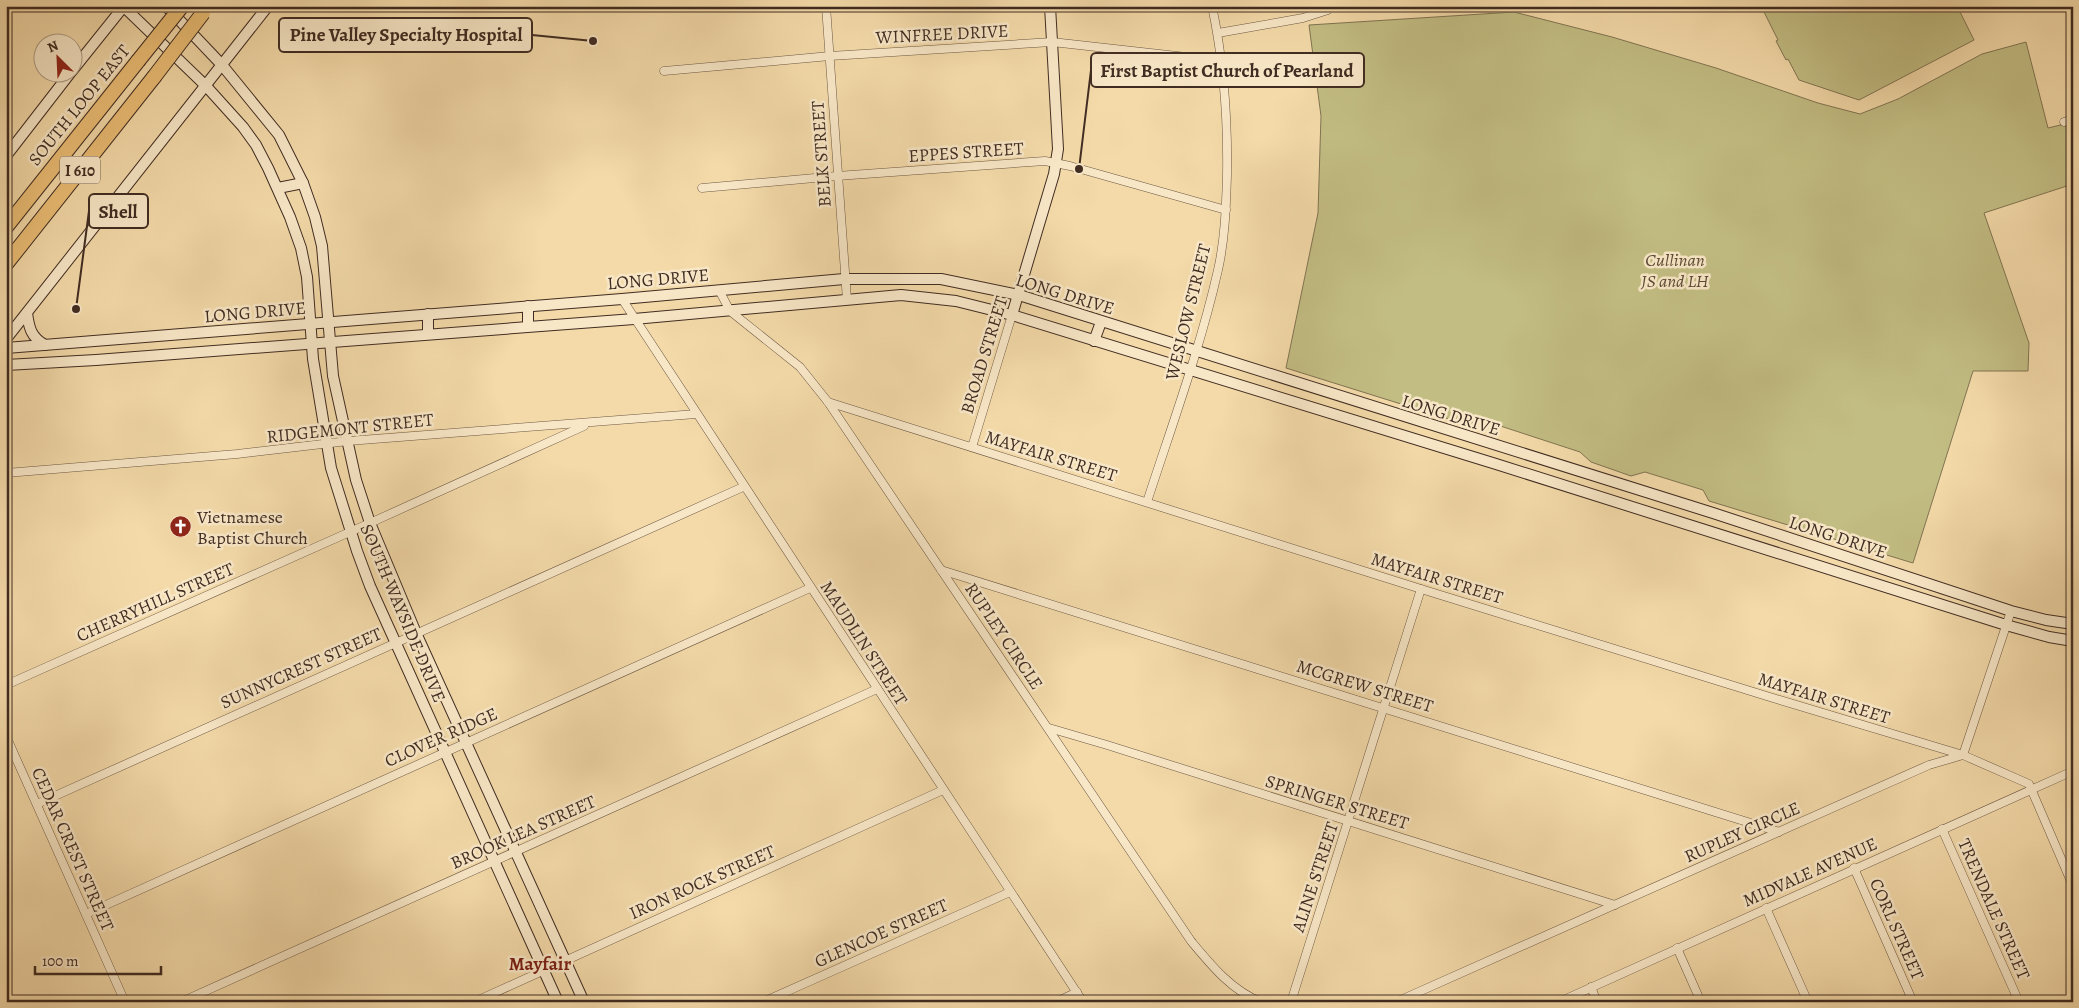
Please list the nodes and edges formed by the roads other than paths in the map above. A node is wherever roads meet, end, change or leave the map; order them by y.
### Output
1 (123, 6) edge
2 (166, 6) edge
3 (182, 6) edge
4 (268, 6) edge
5 (826, 6) edge
6 (1050, 6) edge
7 (1212, 6) edge
8 (206, 10) edge
9 (1328, 10) dead end
10 (1218, 33) junction
11 (1052, 42) junction
12 (830, 56) junction
13 (82, 59) edge
14 (1222, 61) junction
15 (222, 65) junction
16 (664, 71) dead end
17 (64, 82) edge
18 (206, 86) junction
19 (2073, 119) edge
20 (2064, 122) dead end
21 (6, 156) edge
22 (1057, 162) junction
23 (837, 176) junction
24 (303, 183) junction
25 (278, 188) junction
26 (702, 188) dead end
27 (1226, 210) junction
28 (6, 227) edge
29 (6, 264) edge
30 (844, 279) junction
31 (719, 290) junction
32 (1018, 295) junction
33 (622, 299) junction
34 (847, 300) junction
35 (528, 306) junction
36 (730, 311) junction
37 (27, 313) junction
38 (428, 314) junction
39 (1012, 315) junction
40 (634, 319) junction
41 (330, 322) junction
42 (1101, 322) junction
43 (310, 324) junction
44 (528, 326) junction
45 (210, 332) junction
46 (428, 334) junction
47 (6, 339) edge
48 (94, 341) junction
49 (331, 341) junction
50 (1094, 341) junction
51 (313, 343) junction
52 (45, 345) junction
53 (6, 348) edge
54 (212, 351) junction
55 (1195, 352) junction
56 (96, 360) junction
57 (6, 365) edge
58 (1190, 371) junction
59 (1286, 380) junction
60 (1281, 398) junction
61 (828, 402) junction
62 (1389, 412) junction
63 (696, 414) junction
64 (589, 423) junction
65 (1383, 430) junction
66 (348, 442) junction
67 (327, 445) junction
68 (972, 447) junction
69 (1502, 448) junction
70 (1496, 464) junction
71 (6, 473) edge
72 (1604, 479) junction
73 (743, 486) junction
74 (1598, 496) junction
75 (1146, 502) junction
76 (1713, 513) junction
77 (370, 523) junction
78 (351, 531) junction
79 (1708, 531) junction
80 (1811, 545) junction
81 (1806, 562) junction
82 (941, 570) junction
83 (1910, 578) junction
84 (810, 588) junction
85 (1420, 589) junction
86 (1901, 592) junction
87 (2011, 611) junction
88 (2073, 624) edge
89 (2006, 625) junction
90 (416, 633) junction
91 (2073, 641) edge
92 (396, 642) junction
93 (6, 685) edge
94 (877, 689) junction
95 (1384, 707) junction
96 (1049, 728) junction
97 (6, 736) edge
98 (466, 742) junction
99 (445, 751) junction
100 (1963, 755) junction
101 (2073, 770) edge
102 (2033, 789) junction
103 (943, 790) junction
104 (36, 804) junction
105 (1348, 821) junction
106 (1942, 829) junction
107 (1779, 832) junction
108 (515, 852) junction
109 (494, 861) junction
110 (1854, 868) junction
111 (2073, 886) edge
112 (1010, 892) junction
113 (1615, 905) junction
114 (1766, 908) junction
115 (86, 914) junction
116 (1677, 948) junction
117 (565, 961) junction
118 (544, 970) junction
119 (1591, 987) junction
120 (1077, 992) junction
121 (125, 1002) edge
122 (181, 1002) edge
123 (474, 1002) edge
124 (558, 1002) edge
125 (584, 1002) edge
126 (763, 1002) edge
127 (1056, 1002) edge
128 (1083, 1002) edge
129 (1261, 1002) edge
130 (1291, 1002) edge
131 (1396, 1002) edge
132 (1559, 1002) edge
133 (1597, 1002) edge
134 (1701, 1002) edge
135 (1808, 1002) edge
136 (1913, 1002) edge
137 (2018, 1002) edge

1 - 13 main road
1 - 18 main road, SOUTH WAYSIDE DRIVE
2 - 15 main road, SOUTH WAYSIDE DRIVE
3 - 28 highway, SOUTH LOOP EAST / I 610, bridge
4 - 15 main road
5 - 12 street, BELK STREET
6 - 11 main road, BROAD STREET
7 - 10 street, WESLOW STREET
8 - 29 highway, I 610, bridge
9 - 10 street
10 - 14 street, WESLOW STREET
11 - 12 street, WINFREE DRIVE
11 - 14 street, WINFREE DRIVE
11 - 22 main road, BROAD STREET
12 - 16 street, WINFREE DRIVE
12 - 23 street, BELK STREET
14 - 27 street, WESLOW STREET
15 - 18 main road
15 - 24 main road, SOUTH WAYSIDE DRIVE
17 - 21 main road
18 - 25 main road, SOUTH WAYSIDE DRIVE
18 - 37 main road
19 - 20 street
22 - 23 street, EPPES STREET
22 - 27 street, EPPES STREET
22 - 32 main road, BROAD STREET
23 - 26 street, EPPES STREET
23 - 30 street, BELK STREET
24 - 25 main road
24 - 41 main road, SOUTH WAYSIDE DRIVE
25 - 43 main road, SOUTH WAYSIDE DRIVE
27 - 55 street, WESLOW STREET
30 - 31 main road, LONG DRIVE
30 - 32 main road, LONG DRIVE
30 - 34 street, BELK STREET
31 - 33 main road, LONG DRIVE
31 - 36 street, RUPLEY CIRCLE
32 - 39 main road, BROAD STREET
32 - 42 main road, LONG DRIVE
33 - 35 main road, LONG DRIVE
33 - 40 street, MAUDLIN STREET
34 - 36 main road, LONG DRIVE
34 - 39 main road, LONG DRIVE
35 - 38 main road, LONG DRIVE
35 - 44 main road
36 - 40 main road, LONG DRIVE
36 - 61 street, RUPLEY CIRCLE
37 - 47 main road
37 - 52 main road
38 - 41 main road, LONG DRIVE
38 - 46 main road
39 - 50 main road, LONG DRIVE
39 - 68 street, BROAD STREET
40 - 44 main road, LONG DRIVE
40 - 63 street, MAUDLIN STREET
41 - 43 main road, LONG DRIVE
41 - 49 main road, SOUTH WAYSIDE DRIVE
42 - 50 main road
42 - 55 main road, LONG DRIVE
43 - 45 main road, LONG DRIVE
43 - 51 main road, SOUTH WAYSIDE DRIVE
44 - 46 main road, LONG DRIVE
45 - 48 main road, LONG DRIVE
45 - 54 main road
46 - 49 main road, LONG DRIVE
48 - 52 main road, LONG DRIVE
48 - 56 main road
49 - 51 main road, LONG DRIVE
49 - 66 main road, SOUTH WAYSIDE DRIVE
50 - 58 main road, LONG DRIVE
51 - 54 main road, LONG DRIVE
51 - 67 main road, SOUTH WAYSIDE DRIVE
52 - 53 main road, LONG DRIVE
54 - 56 main road, LONG DRIVE
55 - 58 street, WESLOW STREET
55 - 59 main road, LONG DRIVE
56 - 57 main road, LONG DRIVE
58 - 60 main road, LONG DRIVE
58 - 75 street, WESLOW STREET
59 - 60 main road
59 - 62 main road, LONG DRIVE
60 - 65 main road, LONG DRIVE
61 - 68 street, MAYFAIR STREET
61 - 82 street, RUPLEY CIRCLE
62 - 65 main road
62 - 69 main road, LONG DRIVE
63 - 64 street, RIDGEMONT STREET
63 - 73 street, MAUDLIN STREET
64 - 66 street, RIDGEMONT STREET
64 - 77 street, CHERRYHILL STREET
65 - 70 main road, LONG DRIVE
66 - 67 street, RIDGEMONT STREET
66 - 77 main road, SOUTH WAYSIDE DRIVE
67 - 71 street, RIDGEMONT STREET
67 - 78 main road, SOUTH WAYSIDE DRIVE
68 - 75 street, MAYFAIR STREET
69 - 70 main road
69 - 72 main road, LONG DRIVE
70 - 74 main road, LONG DRIVE
72 - 74 main road
72 - 76 main road, LONG DRIVE
73 - 84 street, MAUDLIN STREET
73 - 90 street, SUNNYCREST STREET
74 - 79 main road, LONG DRIVE
75 - 85 street, MAYFAIR STREET
76 - 79 main road
76 - 80 main road, LONG DRIVE
77 - 78 street, CHERRYHILL STREET
77 - 90 main road, SOUTH WAYSIDE DRIVE
78 - 92 main road, SOUTH WAYSIDE DRIVE
78 - 93 street, CHERRYHILL STREET
79 - 81 main road, LONG DRIVE
80 - 81 main road
80 - 83 main road, LONG DRIVE
81 - 86 main road, LONG DRIVE
82 - 95 street, MCGREW STREET
82 - 96 street, RUPLEY CIRCLE
83 - 86 main road
83 - 87 main road, LONG DRIVE
84 - 94 street, MAUDLIN STREET
84 - 98 street, CLOVER RIDGE
85 - 95 street, ALINE STREET
85 - 100 street, MAYFAIR STREET
86 - 89 main road, LONG DRIVE
87 - 88 main road, LONG DRIVE
87 - 89 street
89 - 91 main road, LONG DRIVE
89 - 100 street
90 - 92 street, SUNNYCREST STREET
90 - 98 main road, SOUTH WAYSIDE DRIVE
92 - 99 main road, SOUTH WAYSIDE DRIVE
92 - 104 street, SUNNYCREST STREET
94 - 103 street, MAUDLIN STREET
94 - 108 street, BROOK LEA STREET
95 - 105 street, ALINE STREET
95 - 107 street, MCGREW STREET
96 - 105 street, SPRINGER STREET
96 - 129 street, RUPLEY CIRCLE
97 - 104 street, CEDAR CREST STREET
98 - 99 street, CLOVER RIDGE
98 - 108 main road, SOUTH WAYSIDE DRIVE
99 - 109 main road, SOUTH WAYSIDE DRIVE
99 - 115 street, CLOVER RIDGE
100 - 102 street, MAYFAIR STREET
100 - 107 street, RUPLEY CIRCLE
101 - 102 street, MIDVALE AVENUE
102 - 106 street, MIDVALE AVENUE
102 - 111 street
103 - 112 street, MAUDLIN STREET
103 - 117 street, IRON ROCK STREET
104 - 115 street, CEDAR CREST STREET
105 - 113 street, SPRINGER STREET
105 - 130 street, ALINE STREET
106 - 110 street, MIDVALE AVENUE
106 - 137 street, TRENDALE STREET
107 - 113 street, RUPLEY CIRCLE
108 - 109 street, BROOK LEA STREET
108 - 117 main road, SOUTH WAYSIDE DRIVE
109 - 118 main road, SOUTH WAYSIDE DRIVE
109 - 122 street, BROOK LEA STREET
110 - 114 street, MIDVALE AVENUE
110 - 136 street, CORL STREET
112 - 120 street, MAUDLIN STREET
112 - 126 street, GLENCOE STREET
113 - 131 street, RUPLEY CIRCLE
114 - 116 street, MIDVALE AVENUE
114 - 135 street
115 - 121 street, CEDAR CREST STREET
116 - 119 street, MIDVALE AVENUE
116 - 134 street
117 - 118 street, IRON ROCK STREET
117 - 125 main road, SOUTH WAYSIDE DRIVE
118 - 123 street, IRON ROCK STREET
118 - 124 main road, SOUTH WAYSIDE DRIVE
119 - 132 street, MIDVALE AVENUE
119 - 133 street
120 - 127 street
120 - 128 street, MAUDLIN STREET

